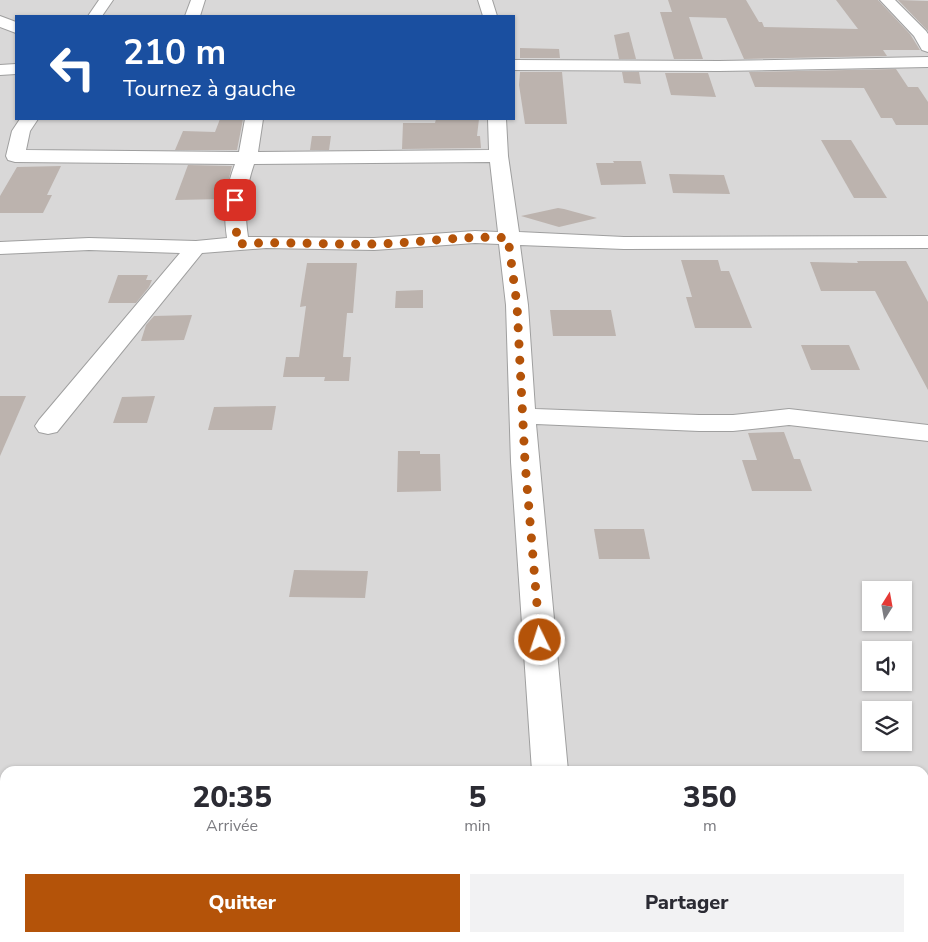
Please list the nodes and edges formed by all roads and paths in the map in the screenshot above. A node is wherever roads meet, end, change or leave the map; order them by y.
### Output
1 (106, 0) edge
2 (198, 0) edge
3 (485, 0) edge
4 (887, 0) edge
5 (96, 15) edge
6 (193, 15) edge
7 (490, 15) edge
8 (0, 20) edge
9 (15, 28) edge
10 (928, 47) edge
11 (928, 62) edge
12 (515, 65) edge
13 (15, 69) edge
14 (0, 70) edge
15 (28, 120) edge
16 (254, 120) edge
17 (497, 120) edge
18 (15, 156) junction
19 (500, 156) junction
20 (246, 158) junction
21 (0, 167) edge
22 (508, 238) junction
23 (928, 242) edge
24 (238, 244) junction
25 (196, 247) junction
26 (0, 248) edge
27 (523, 416) junction
28 (48, 426) dead end
29 (928, 433) edge
30 (550, 766) edge

1 - 5 street
2 - 6 street
3 - 7 street
4 - 10 street
8 - 9 street
11 - 12 street
13 - 14 street
15 - 18 street
16 - 20 street
17 - 19 street
18 - 20 street
18 - 21 street
19 - 20 street
19 - 22 street
20 - 24 street
22 - 23 street
22 - 24 street
22 - 27 street
24 - 25 street
25 - 26 street
25 - 28 street
27 - 29 street
27 - 30 street

